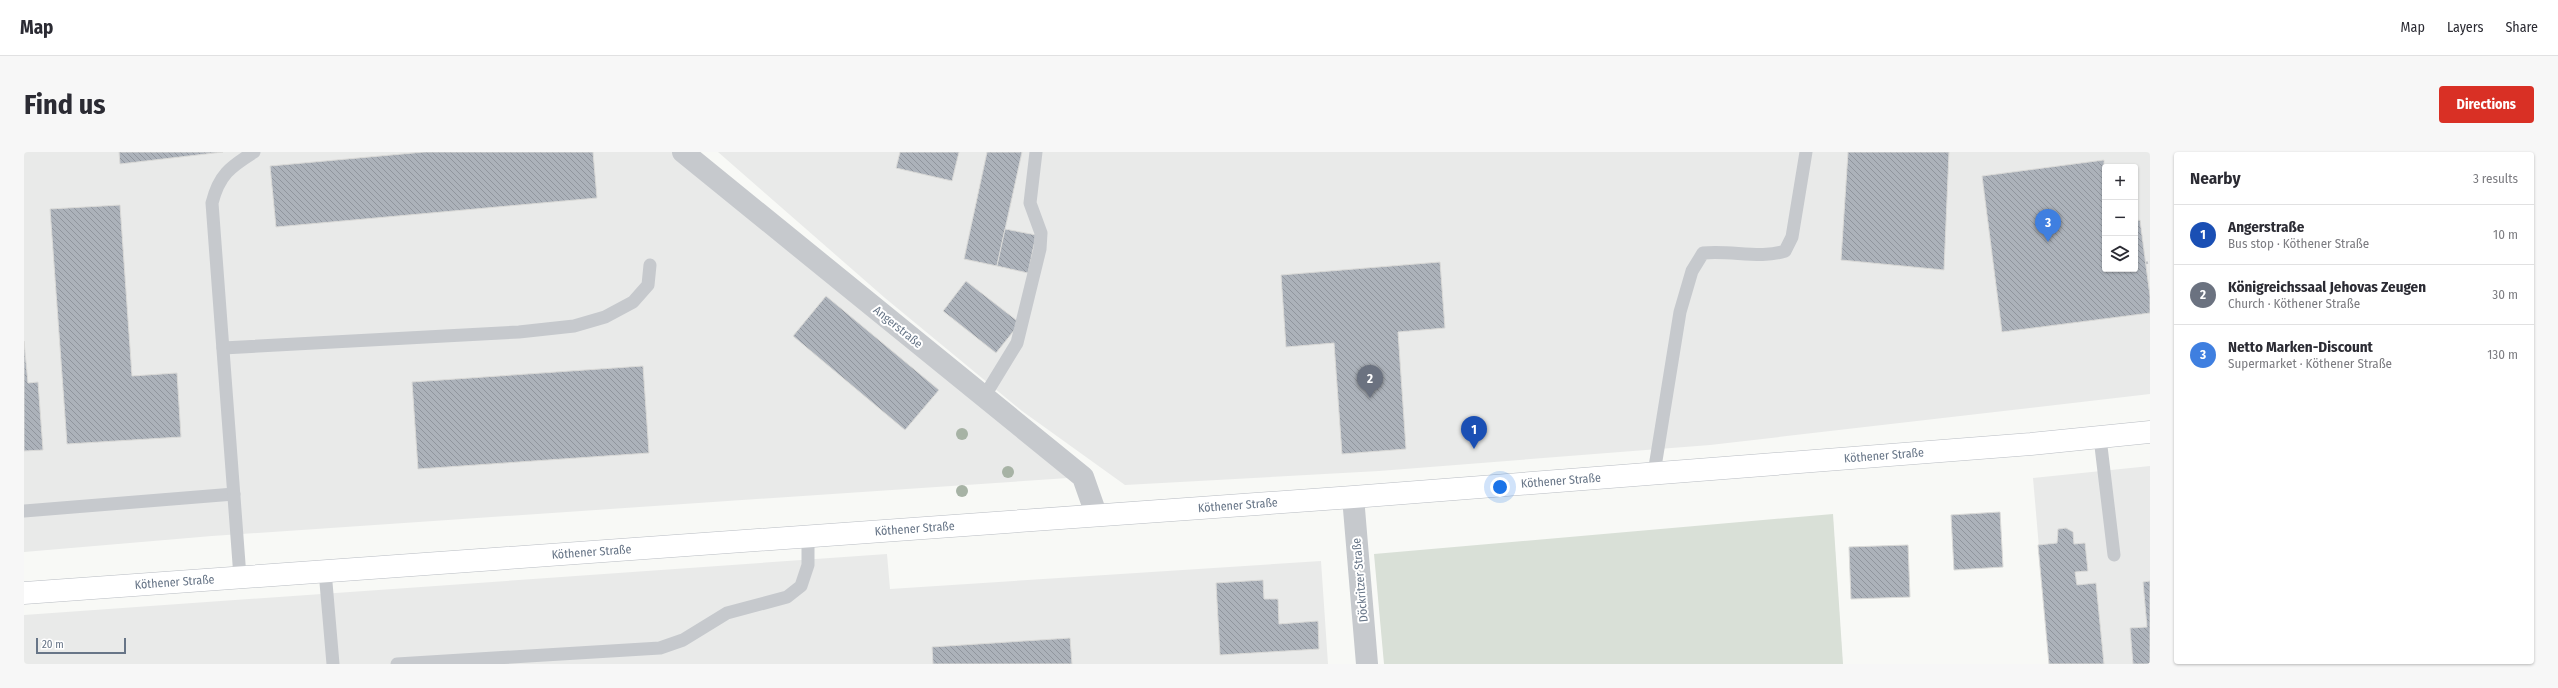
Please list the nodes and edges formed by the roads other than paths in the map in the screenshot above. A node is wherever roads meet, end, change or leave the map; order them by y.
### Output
1 (254, 152) edge
2 (683, 152) edge
3 (1036, 152) edge
4 (1806, 152) edge
5 (650, 265) dead end
6 (223, 348) junction
7 (984, 397) junction
8 (2150, 432) edge
9 (2100, 438) junction
10 (1654, 473) junction
11 (234, 494) junction
12 (1353, 496) junction
13 (24, 511) edge
14 (1096, 514) junction
15 (808, 535) junction
16 (2114, 555) dead end
17 (325, 571) junction
18 (240, 577) junction
19 (24, 593) edge
20 (333, 664) edge
21 (397, 664) edge
22 (1367, 664) edge

1 - 6 lane
2 - 7 street, Angerstraße
3 - 7 lane
4 - 10 lane
5 - 6 lane
6 - 11 lane
7 - 14 street, Angerstraße
8 - 9 main road, Köthener Straße
9 - 10 main road, Köthener Straße
9 - 16 lane
10 - 12 main road, Köthener Straße
11 - 13 lane
11 - 18 lane
12 - 14 main road, Köthener Straße
12 - 22 street, Döckritzer Straße
14 - 15 main road, Köthener Straße
15 - 17 main road, Köthener Straße
15 - 21 lane
17 - 18 main road, Köthener Straße
17 - 20 lane
18 - 19 main road, Köthener Straße

